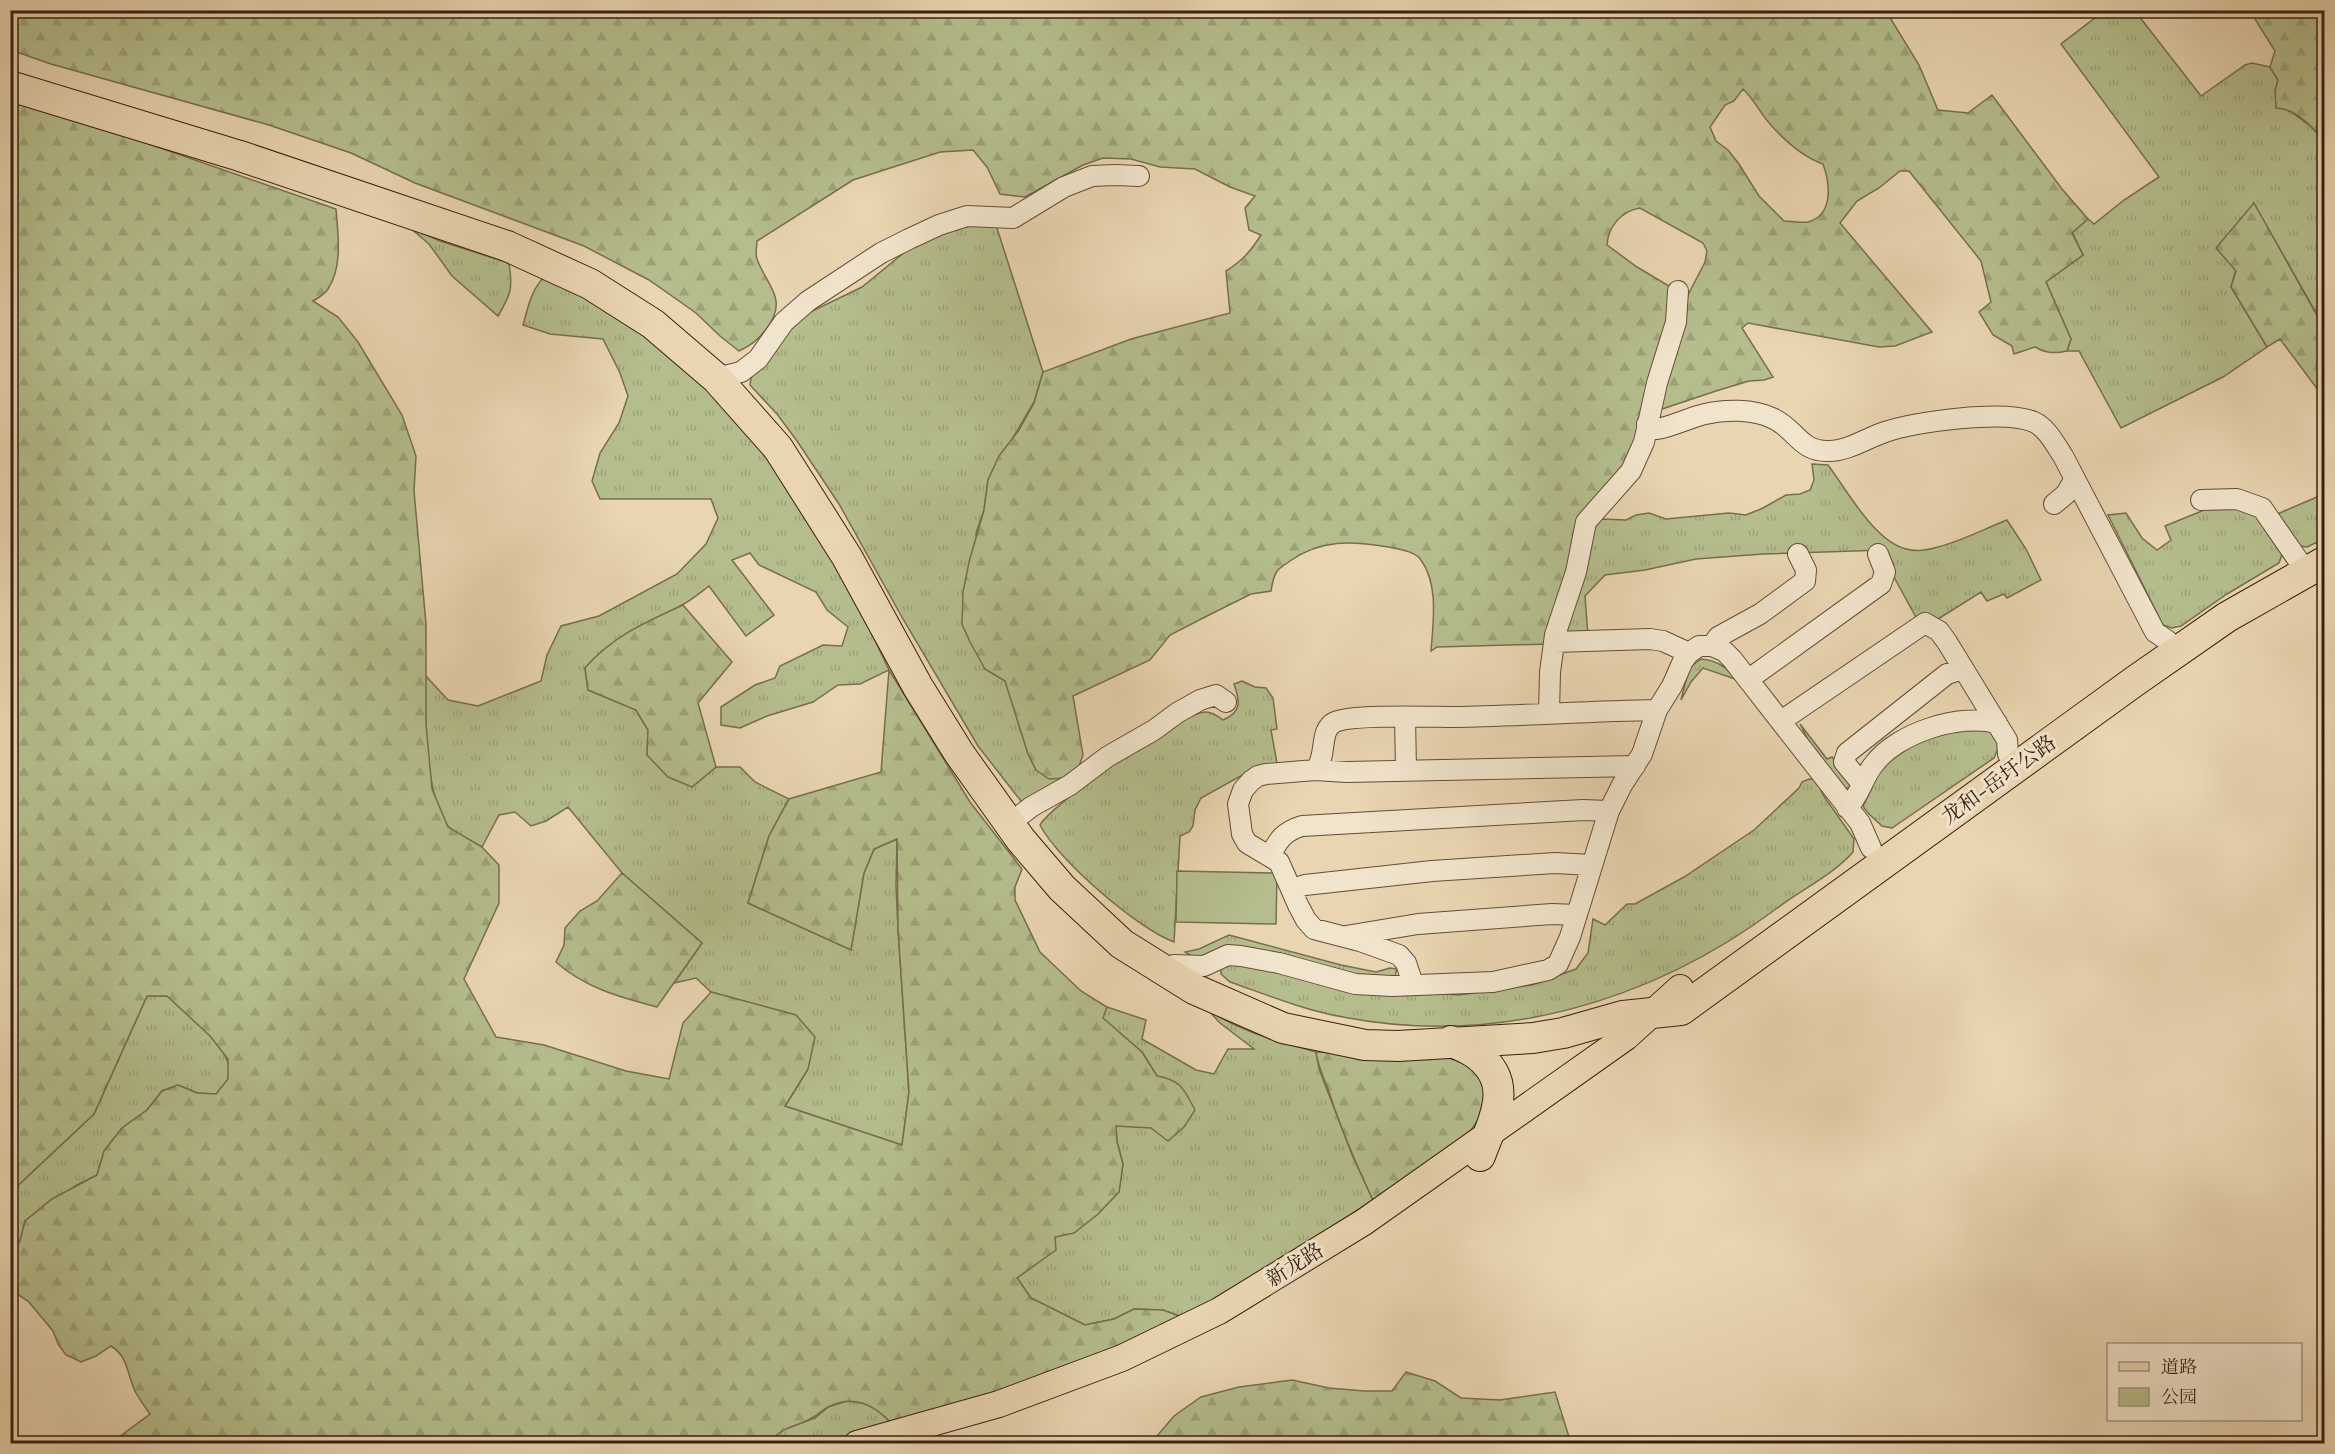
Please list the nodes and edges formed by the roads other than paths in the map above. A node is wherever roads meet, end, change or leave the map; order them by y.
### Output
1 (10, 73) edge
2 (10, 86) edge
3 (1139, 176) dead end
4 (1678, 291) dead end
5 (721, 376) junction
6 (1647, 424) junction
7 (2074, 480) junction
8 (2201, 500) dead end
9 (2054, 504) dead end
10 (2325, 546) edge
11 (1798, 554) dead end
12 (1878, 554) dead end
13 (2311, 561) edge
14 (2168, 641) junction
15 (1554, 642) junction
16 (1712, 646) junction
17 (1689, 652) junction
18 (1963, 669) junction
19 (1749, 679) junction
20 (1226, 702) dead end
21 (1657, 710) junction
22 (1549, 713) junction
23 (1405, 717) junction
24 (1781, 721) junction
25 (1997, 723) junction
26 (2008, 754) junction
27 (1635, 766) junction
28 (1406, 769) junction
29 (1315, 770) junction
30 (1862, 784) junction
31 (1847, 808) junction
32 (1609, 811) junction
33 (1013, 820) junction
34 (1871, 848) junction
35 (1270, 855) junction
36 (1592, 865) junction
37 (1292, 889) junction
38 (1577, 915) junction
39 (1343, 936) junction
40 (1171, 969) junction
41 (1413, 984) junction
42 (1680, 999) junction
43 (1652, 1014) junction
44 (1446, 1038) junction
45 (1484, 1146) junction
46 (857, 1443) edge
47 (908, 1443) edge

1 - 5 highway
2 - 5 highway
3 - 5 street
4 - 6 street
5 - 33 highway
6 - 7 street
6 - 15 street
7 - 9 street
7 - 14 street
8 - 13 street
10 - 13 highway, 龙和-岳圩公路
11 - 16 street
12 - 19 street
13 - 14 highway, 龙和-岳圩公路
13 - 42 highway, 龙和-岳圩公路
14 - 26 highway, 龙和-岳圩公路
15 - 17 street
15 - 22 street
16 - 17 street
16 - 19 street
17 - 21 street
18 - 24 street
18 - 25 street
18 - 30 street
19 - 24 street
20 - 33 street
21 - 22 street
21 - 27 street
22 - 23 street
23 - 28 street
23 - 29 street
24 - 31 street
25 - 26 street
25 - 30 street
26 - 34 highway, 龙和-岳圩公路
27 - 28 street
27 - 32 street
28 - 29 street
29 - 35 street
30 - 31 street
31 - 34 street
32 - 35 street
32 - 36 street
33 - 40 highway
34 - 42 highway, 龙和-岳圩公路
35 - 37 street
36 - 37 street
36 - 38 street
37 - 39 street
38 - 39 street
38 - 41 street
39 - 41 street
40 - 41 street
40 - 44 highway
42 - 43 highway
42 - 44 highway
42 - 45 main road, 新龙路
43 - 44 highway
43 - 45 main road, 新龙路
44 - 45 highway
45 - 46 main road, 新龙路
45 - 47 main road, 新龙路

